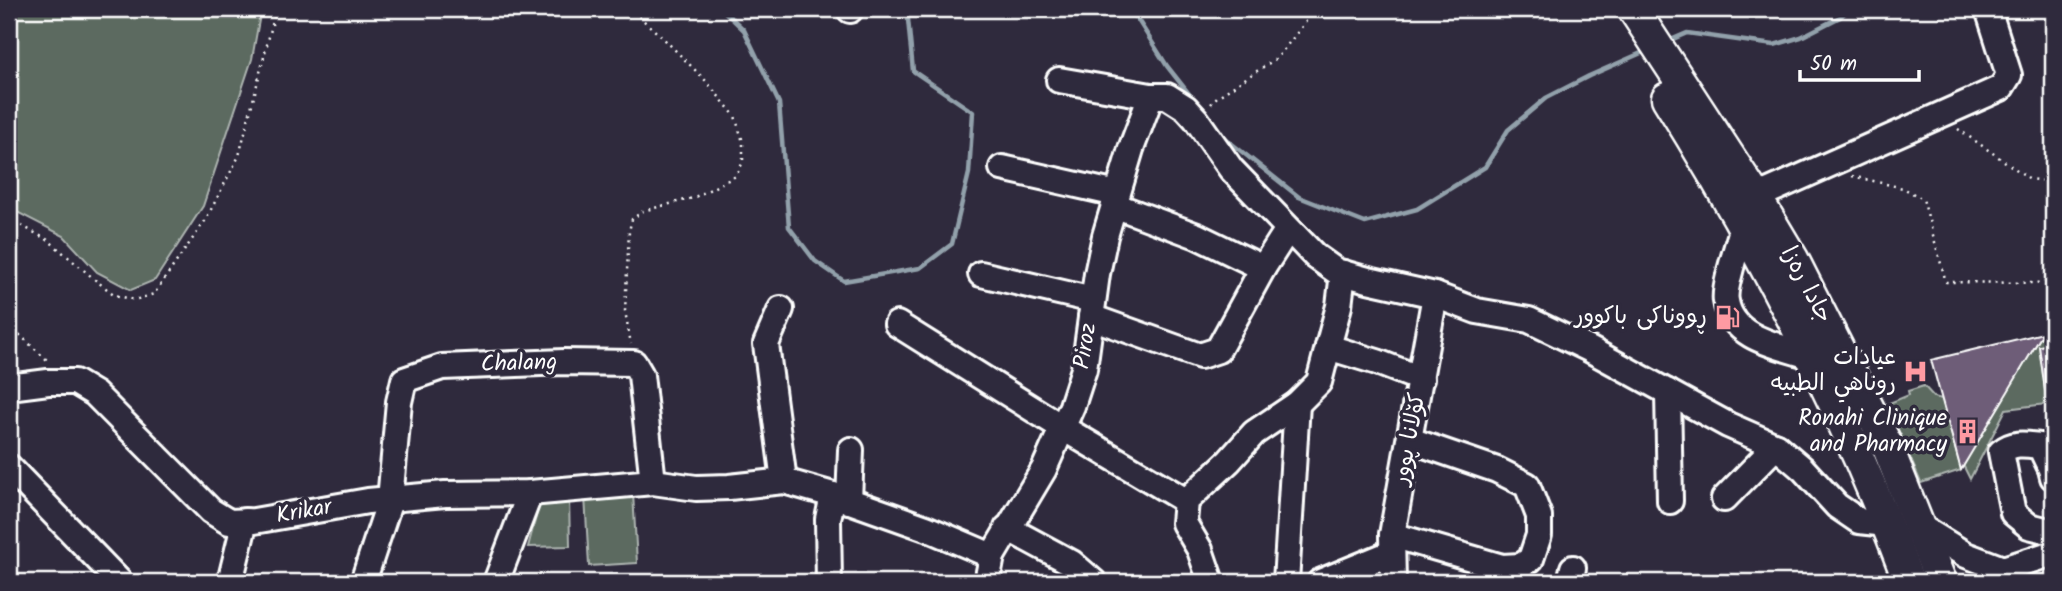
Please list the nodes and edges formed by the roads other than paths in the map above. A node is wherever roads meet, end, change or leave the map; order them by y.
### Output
1 (1611, 9) edge
2 (1633, 9) edge
3 (1988, 9) edge
4 (1059, 80) dead end
5 (1151, 96) junction
6 (1690, 116) junction
7 (1002, 168) dead end
8 (1756, 197) junction
9 (1116, 200) junction
10 (1743, 226) junction
11 (1288, 229) junction
12 (1263, 268) junction
13 (1343, 273) junction
14 (981, 275) dead end
15 (1435, 295) junction
16 (1092, 309) junction
17 (781, 310) dead end
18 (897, 324) dead end
19 (1328, 347) junction
20 (1813, 357) junction
21 (1421, 379) junction
22 (9, 387) edge
23 (1668, 392) junction
24 (1297, 404) junction
25 (1063, 428) junction
26 (1410, 440) junction
27 (1776, 446) junction
28 (851, 450) dead end
29 (9, 467) edge
30 (2053, 477) edge
31 (784, 481) junction
32 (653, 482) junction
33 (530, 493) junction
34 (841, 498) junction
35 (1724, 499) dead end
36 (390, 500) junction
37 (1186, 501) junction
38 (1670, 501) dead end
39 (245, 521) junction
40 (1887, 524) junction
41 (1919, 526) junction
42 (1007, 528) junction
43 (2053, 532) edge
44 (1391, 544) junction
45 (2053, 553) edge
46 (992, 555) junction
47 (1998, 576) edge
48 (120, 582) edge
49 (230, 582) edge
50 (363, 582) edge
51 (496, 582) edge
52 (829, 582) edge
53 (987, 582) edge
54 (1094, 582) edge
55 (1211, 582) edge
56 (1286, 582) edge
57 (1320, 582) edge
58 (1393, 582) edge
59 (1909, 582) edge
60 (1941, 582) edge

1 - 6 main road, جادا ره‌زا
2 - 6 main road, جادا ره‌زا
3 - 8 street
4 - 5 street
5 - 9 street, Piroz
5 - 11 street
6 - 8 main road, جادا ره‌زا
6 - 10 main road, جادا ره‌زا
7 - 9 street
8 - 41 main road, جادا ره‌زا
9 - 12 street
9 - 16 street, Piroz
10 - 20 main road, جادا ره‌زا
10 - 20 street
11 - 12 street
11 - 13 street
12 - 16 street
13 - 15 street
13 - 19 street
14 - 16 street
15 - 21 street, کۆلانا پوور
15 - 23 street
16 - 25 street, Piroz
17 - 31 street
18 - 25 street
19 - 21 street
19 - 24 street
20 - 40 main road, جادا ره‌زا
21 - 26 street, کۆلانا پوور
22 - 39 street, Krikar
23 - 27 street
23 - 38 street
24 - 37 street
24 - 56 street
25 - 37 street
25 - 42 street, Piroz
26 - 44 street, کۆلانا پوور
26 - 44 street
27 - 35 street
27 - 40 street
28 - 34 street
29 - 48 street
30 - 43 street
31 - 32 street, Krikar
31 - 34 street, Krikar
32 - 33 street, Krikar
32 - 36 street, Chalang
33 - 36 street, Krikar
33 - 51 street
34 - 46 street, Krikar
34 - 52 street
36 - 39 street, Krikar
36 - 50 street
37 - 55 street
39 - 49 street
40 - 59 main road, جادا ره‌زا
41 - 47 street
41 - 60 main road, جادا ره‌زا
42 - 46 street, Piroz
42 - 54 street
44 - 57 street
44 - 58 street, کۆلانا پوور
45 - 47 street
46 - 53 street, Piroz

